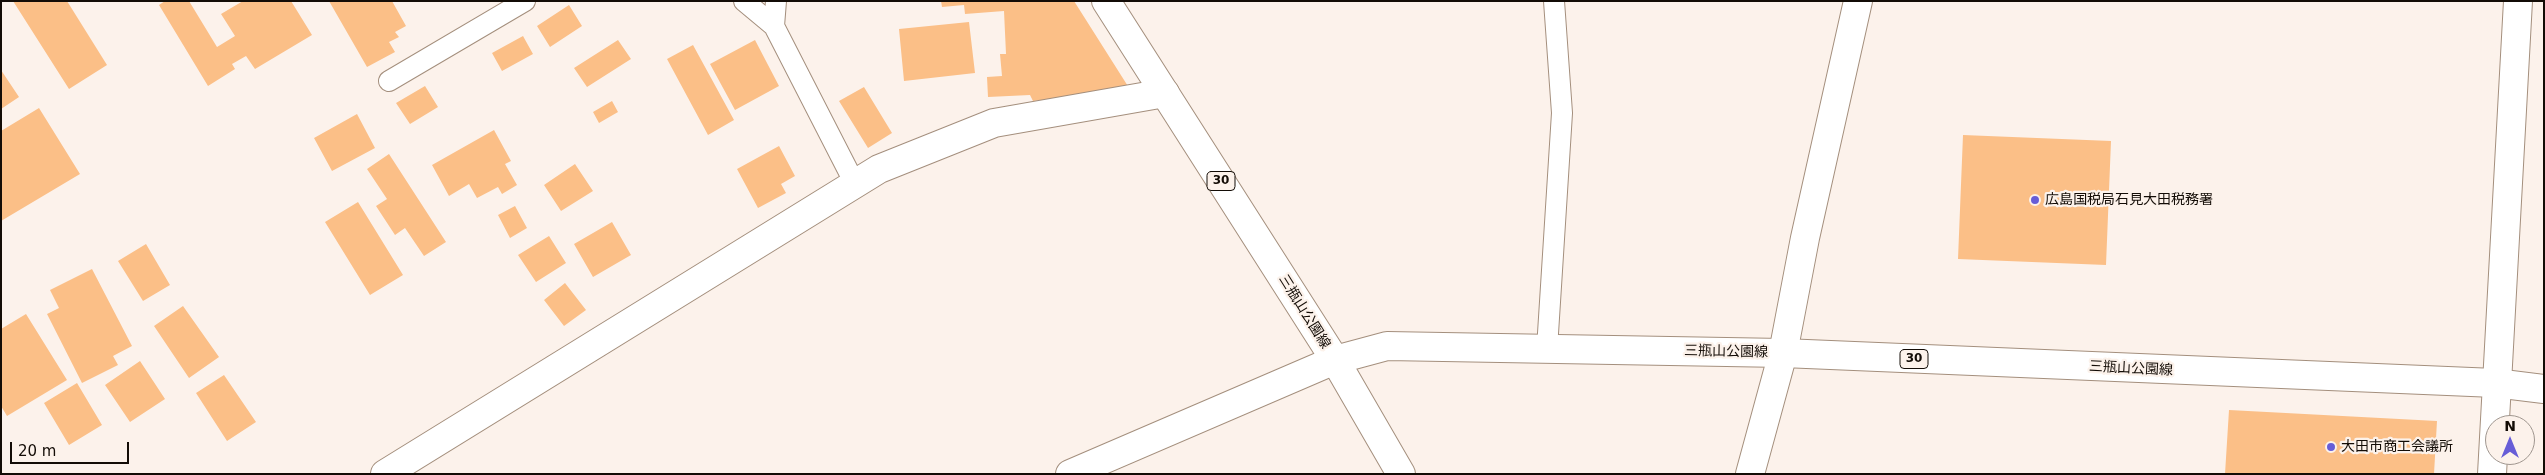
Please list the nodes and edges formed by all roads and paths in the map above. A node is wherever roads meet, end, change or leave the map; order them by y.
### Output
1 (524, 1) edge
2 (744, 1) edge
3 (776, 1) edge
4 (1106, 1) edge
5 (1554, 1) edge
6 (1858, 1) edge
7 (2518, 1) edge
8 (774, 26) junction
9 (389, 81) dead end
10 (1165, 93) junction
11 (855, 184) junction
12 (1547, 350) junction
13 (1783, 353) junction
14 (1334, 360) junction
15 (2496, 383) junction
16 (2544, 389) edge
17 (385, 474) edge
18 (1070, 474) edge
19 (1400, 474) edge
20 (1750, 474) edge
21 (2492, 474) edge

1 - 9 lane
2 - 8 lane
3 - 8 lane
4 - 10 street, 三瓶山公園線 / 30
5 - 12 lane
6 - 13 street
7 - 15 street
8 - 11 lane
10 - 11 street
10 - 14 street, 三瓶山公園線 / 30
11 - 17 street
12 - 13 street, 三瓶山公園線 / 30
12 - 14 street, 三瓶山公園線 / 30
13 - 15 street, 三瓶山公園線 / 30
13 - 20 street
14 - 18 street
14 - 19 street
15 - 16 street, 三瓶山公園線 / 30
15 - 21 street

